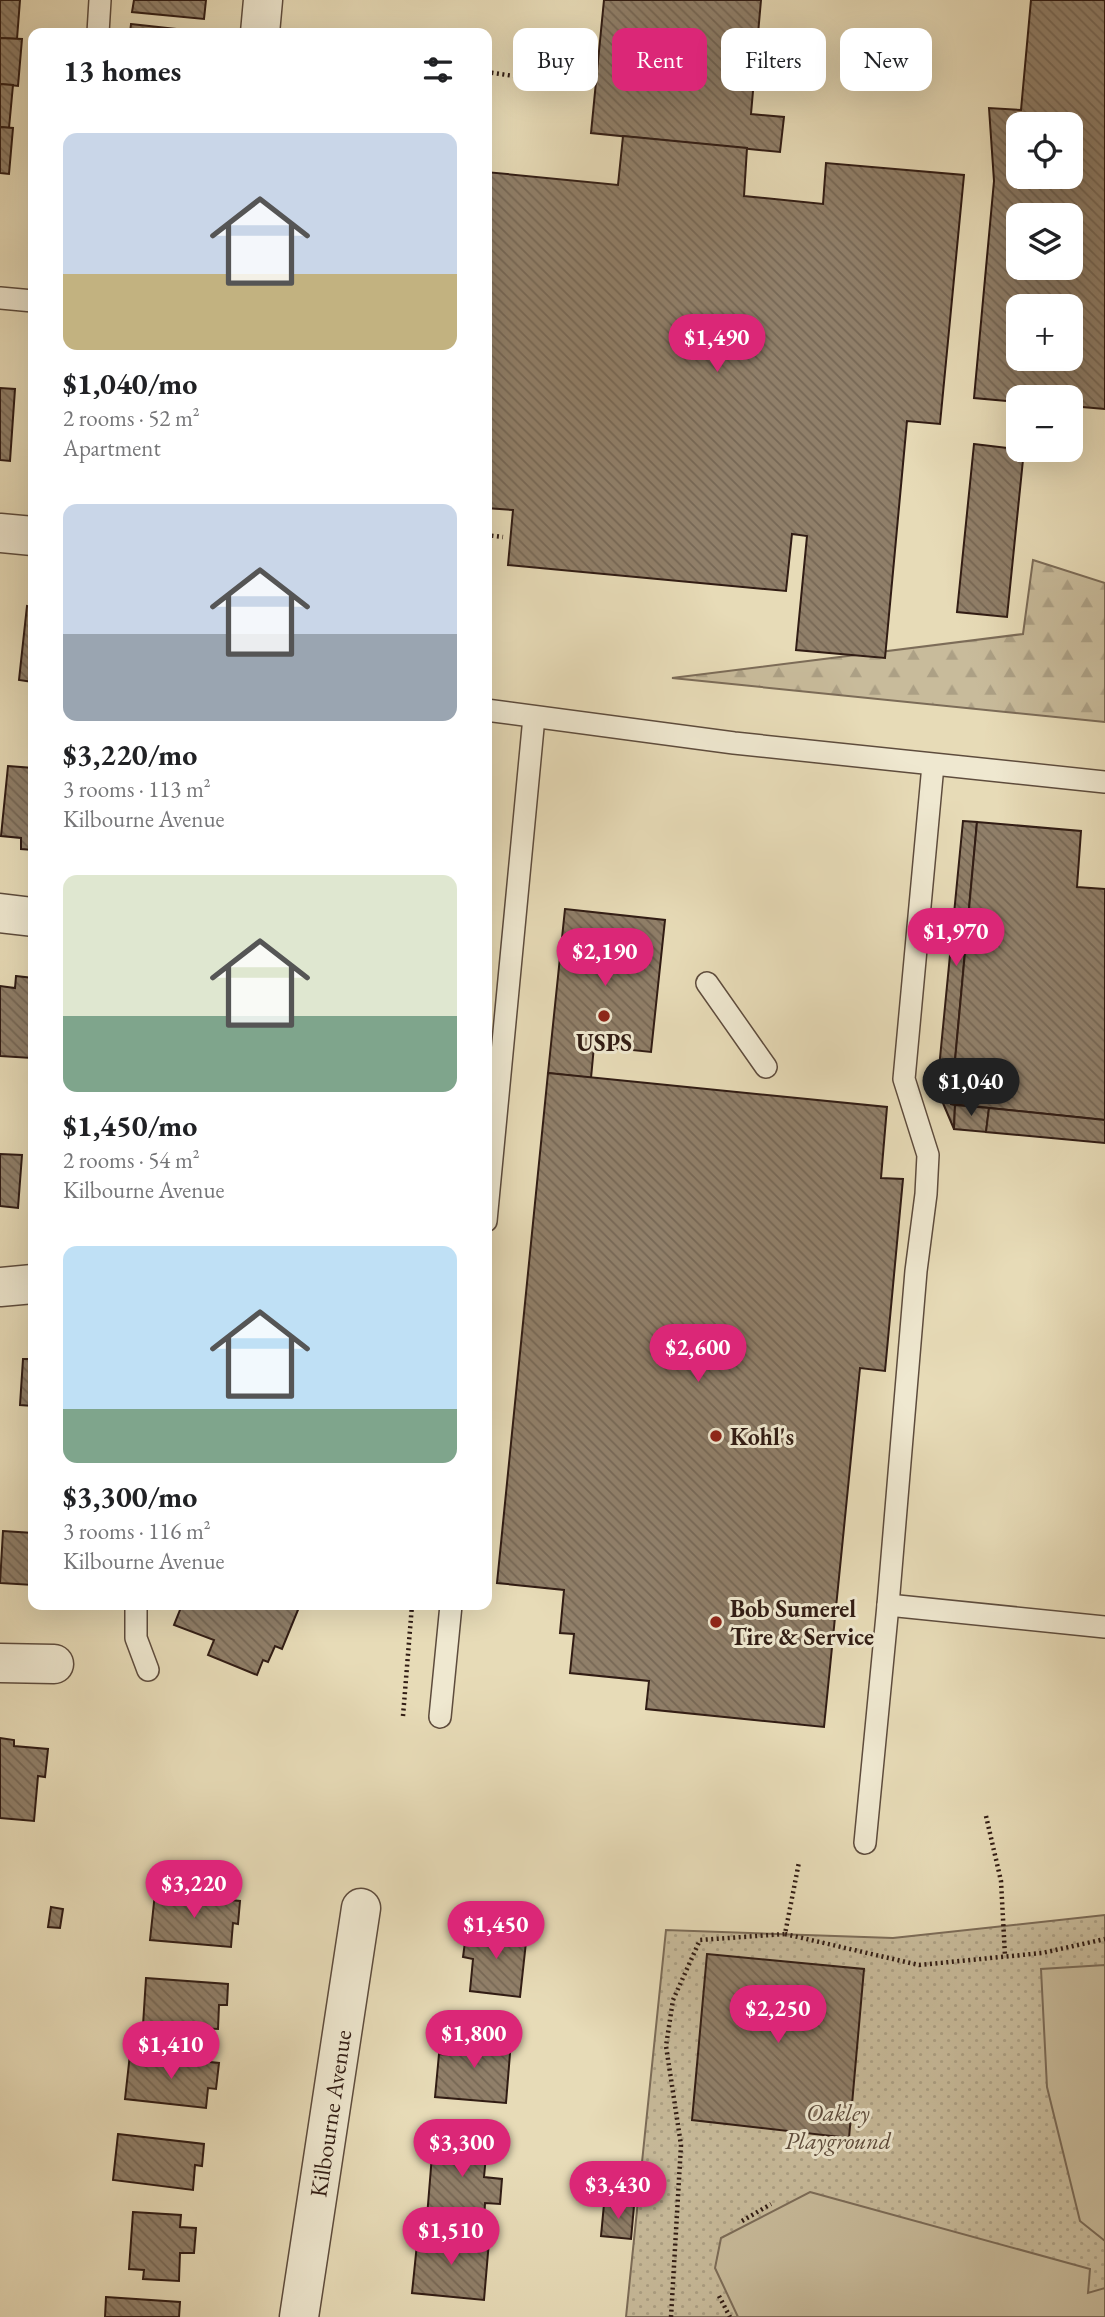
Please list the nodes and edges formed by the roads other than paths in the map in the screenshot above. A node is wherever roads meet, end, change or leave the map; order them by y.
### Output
1 (100, 0) edge
2 (263, 0) edge
3 (98, 28) edge
4 (260, 28) edge
5 (0, 298) edge
6 (28, 301) edge
7 (0, 533) edge
8 (28, 536) edge
9 (492, 711) edge
10 (534, 717) junction
11 (933, 765) junction
12 (1105, 782) edge
13 (0, 914) edge
14 (28, 917) edge
15 (707, 983) dead end
16 (766, 1067) dead end
17 (492, 1158) edge
18 (28, 1284) edge
19 (0, 1287) edge
20 (888, 1605) junction
21 (136, 1610) edge
22 (451, 1610) edge
23 (1105, 1626) edge
24 (0, 1663) edge
25 (54, 1664) dead end
26 (148, 1670) dead end
27 (440, 1717) dead end
28 (865, 1843) dead end
29 (360, 1908) dead end
30 (299, 2317) edge

1 - 3 lane
2 - 4 street
5 - 6 lane
7 - 8 street
9 - 10 lane
10 - 11 lane
10 - 17 lane
11 - 12 lane
11 - 20 lane
13 - 14 street
15 - 16 lane
18 - 19 street
20 - 23 lane
20 - 28 lane
21 - 26 lane
22 - 27 lane
24 - 25 street
29 - 30 street, Kilbourne Avenue

